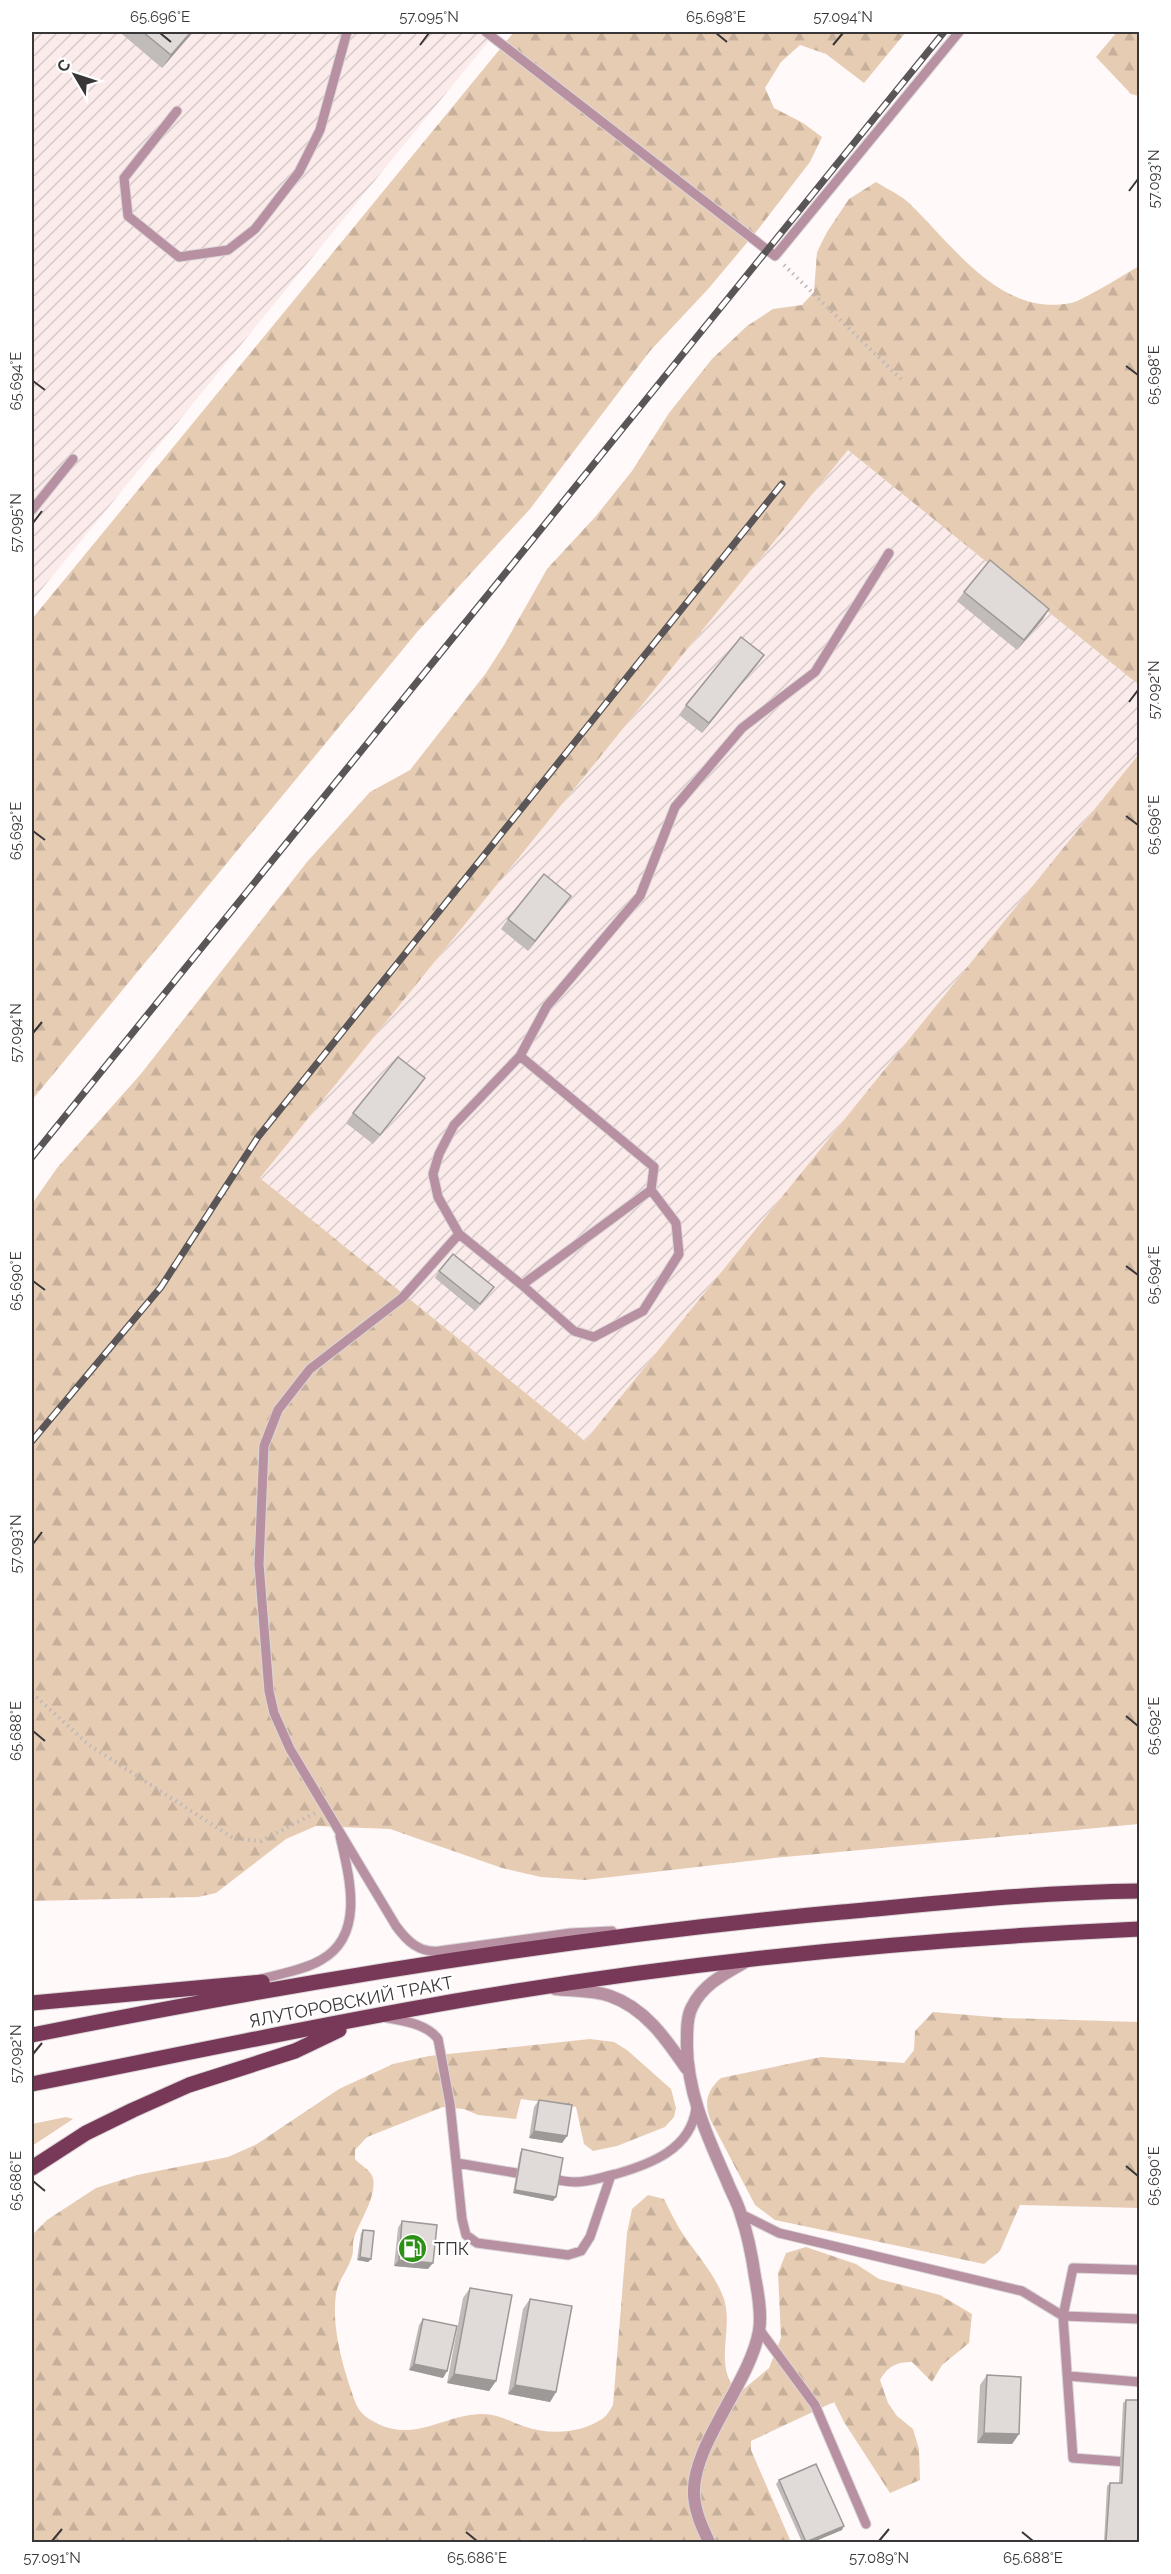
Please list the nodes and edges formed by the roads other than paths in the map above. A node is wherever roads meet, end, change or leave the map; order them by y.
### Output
1 (347, 32) edge
2 (486, 32) edge
3 (959, 32) edge
4 (177, 111) dead end
5 (73, 459) dead end
6 (32, 510) edge
7 (889, 553) dead end
8 (520, 1056) junction
9 (651, 1190) junction
10 (459, 1234) junction
11 (522, 1285) junction
12 (338, 1827) junction
13 (1138, 1890) edge
14 (672, 1929) junction
15 (1138, 1929) edge
16 (749, 1960) junction
17 (358, 1975) junction
18 (249, 1983) junction
19 (542, 1988) junction
20 (32, 2003) edge
21 (135, 2014) junction
22 (382, 2016) junction
23 (358, 2021) junction
24 (32, 2035) edge
25 (687, 2069) junction
26 (32, 2084) edge
27 (696, 2105) junction
28 (457, 2163) junction
29 (32, 2168) edge
30 (611, 2175) junction
31 (741, 2214) junction
32 (1140, 2270) edge
33 (1063, 2316) junction
34 (1140, 2319) edge
35 (759, 2329) junction
36 (1068, 2376) junction
37 (1140, 2382) edge
38 (1140, 2463) edge
39 (866, 2524) dead end
40 (709, 2542) edge

1 - 4 lane
2 - 3 lane
5 - 6 lane
7 - 8 lane
8 - 9 lane
8 - 10 lane
9 - 11 lane
9 - 11 lane
10 - 11 lane
10 - 12 lane
12 - 14 lane
12 - 18 lane
13 - 14 main road, ЯЛУТОРОВСКИЙ ТРАКТ
14 - 17 main road, ЯЛУТОРОВСКИЙ ТРАКТ
15 - 16 main road, ЯЛУТОРОВСКИЙ ТРАКТ
16 - 19 main road, ЯЛУТОРОВСКИЙ ТРАКТ
16 - 25 street
17 - 18 main road
17 - 21 main road, ЯЛУТОРОВСКИЙ ТРАКТ
18 - 20 main road
18 - 21 main road
19 - 22 main road, ЯЛУТОРОВСКИЙ ТРАКТ
19 - 25 street
21 - 24 main road, ЯЛУТОРОВСКИЙ ТРАКТ
22 - 23 main road, ЯЛУТОРОВСКИЙ ТРАКТ
22 - 28 lane
23 - 26 main road, ЯЛУТОРОВСКИЙ ТРАКТ
23 - 29 main road
25 - 27 street
27 - 30 lane
27 - 31 street
28 - 30 lane
28 - 30 lane
31 - 33 lane
31 - 35 street
32 - 33 lane
33 - 34 lane
33 - 36 lane
35 - 39 lane
35 - 40 street
36 - 37 lane
36 - 38 lane

